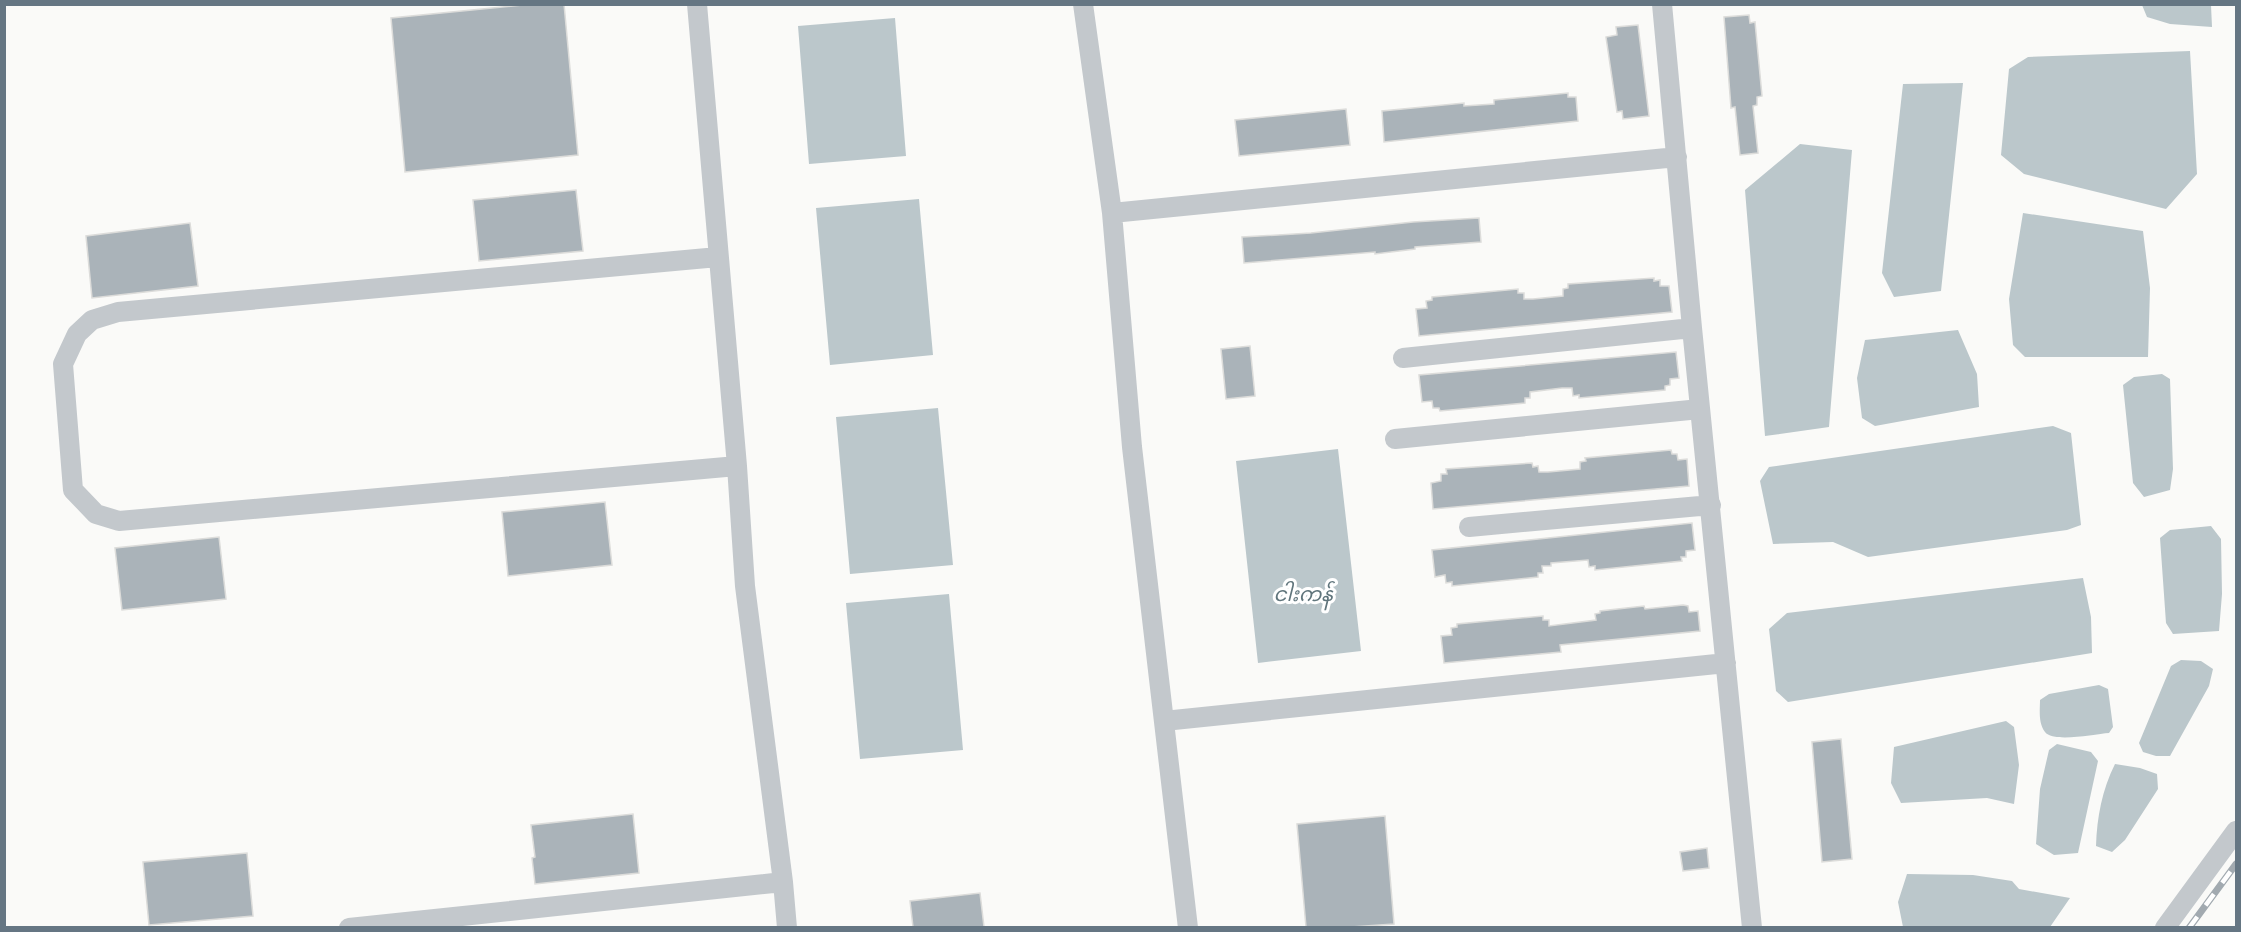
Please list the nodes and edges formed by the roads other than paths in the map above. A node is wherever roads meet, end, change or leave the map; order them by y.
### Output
1 (697, 4) edge
2 (1083, 4) edge
3 (1662, 4) edge
4 (1677, 157) junction
5 (1112, 213) junction
6 (717, 257) junction
7 (1692, 328) junction
8 (1403, 358) dead end
9 (1700, 409) junction
10 (1395, 439) dead end
11 (737, 466) junction
12 (1711, 505) junction
13 (1469, 527) dead end
14 (1726, 663) junction
15 (1164, 721) junction
16 (2236, 832) edge
17 (783, 882) junction
18 (349, 927) edge
19 (787, 927) edge
20 (1188, 927) edge
21 (1752, 927) edge
22 (2165, 927) edge

1 - 6 street
2 - 5 street
3 - 4 street
4 - 5 street
4 - 7 street
5 - 15 street
6 - 11 street
6 - 11 street
7 - 8 street
7 - 9 street
9 - 10 street
9 - 12 street
11 - 17 street
12 - 13 street
12 - 14 street
14 - 15 street
14 - 21 street
15 - 20 street
16 - 22 street
17 - 18 street
17 - 19 street

